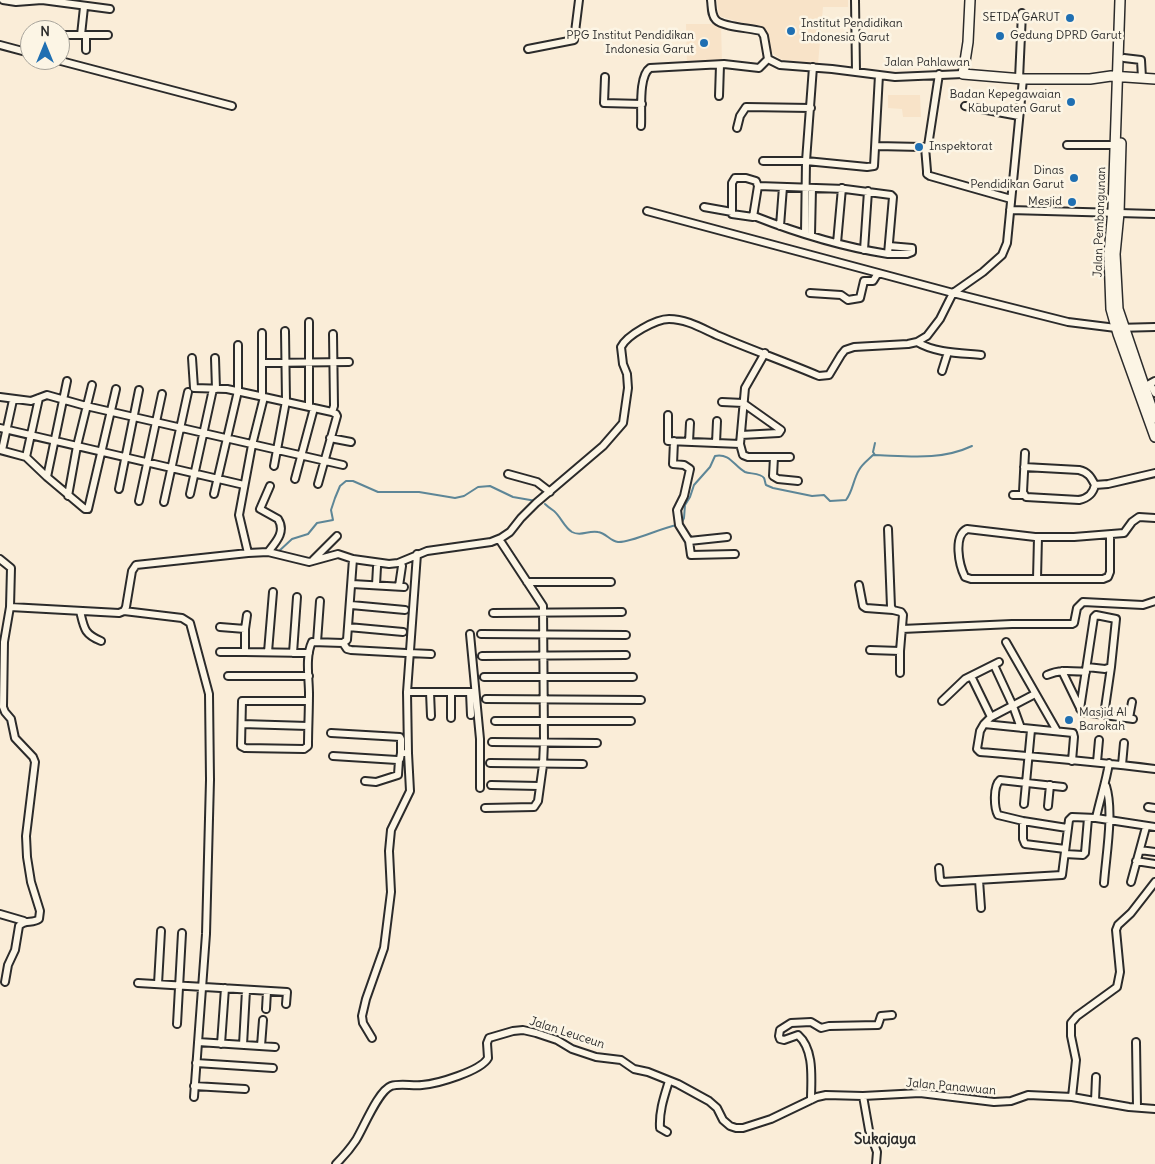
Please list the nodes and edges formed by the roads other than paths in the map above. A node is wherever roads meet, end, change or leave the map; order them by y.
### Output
1 (3, 0) edge
2 (31, 0) edge
3 (579, 0) edge
4 (711, 0) edge
5 (855, 0) edge
6 (970, 0) edge
7 (1120, 0) edge
8 (1126, 0) edge
9 (58, 1) edge
10 (86, 4) edge
11 (110, 10) dead end
12 (1123, 10) junction
13 (1022, 13) dead end
14 (70, 35) edge
15 (84, 35) junction
16 (108, 35) dead end
17 (0, 45) edge
18 (528, 49) dead end
19 (20, 50) edge
20 (86, 50) dead end
21 (1123, 53) junction
22 (768, 59) junction
23 (70, 63) edge
24 (720, 64) junction
25 (813, 67) junction
26 (856, 72) junction
27 (938, 74) junction
28 (963, 74) junction
29 (879, 75) junction
30 (1121, 76) junction
31 (605, 77) dead end
32 (1142, 78) junction
33 (1021, 79) junction
34 (1155, 79) edge
35 (719, 96) dead end
36 (642, 104) junction
37 (232, 106) dead end
38 (965, 106) dead end
39 (811, 108) junction
40 (1019, 116) junction
41 (641, 126) dead end
42 (737, 128) dead end
43 (1068, 144) dead end
44 (1115, 144) junction
45 (876, 146) junction
46 (925, 147) junction
47 (763, 161) dead end
48 (806, 162) junction
49 (758, 186) junction
50 (783, 187) junction
51 (809, 188) junction
52 (842, 188) junction
53 (868, 191) junction
54 (1011, 199) junction
55 (704, 207) dead end
56 (1010, 210) junction
57 (647, 212) dead end
58 (732, 212) junction
59 (1116, 213) junction
60 (1155, 214) edge
61 (754, 216) junction
62 (780, 226) junction
63 (808, 234) junction
64 (838, 243) junction
65 (889, 246) junction
66 (864, 250) junction
67 (888, 254) junction
68 (878, 273) junction
69 (810, 293) dead end
70 (953, 293) junction
71 (309, 322) dead end
72 (1155, 326) edge
73 (1120, 328) junction
74 (285, 330) dead end
75 (262, 333) dead end
76 (334, 334) dead end
77 (917, 342) junction
78 (238, 345) dead end
79 (948, 352) junction
80 (765, 353) junction
81 (981, 355) dead end
82 (192, 358) dead end
83 (215, 358) dead end
84 (310, 362) junction
85 (334, 362) junction
86 (349, 362) dead end
87 (263, 363) junction
88 (286, 363) junction
89 (942, 371) dead end
90 (67, 381) dead end
91 (1149, 384) edge
92 (92, 385) dead end
93 (116, 389) dead end
94 (215, 389) junction
95 (140, 390) dead end
96 (238, 391) junction
97 (188, 392) dead end
98 (1155, 393) edge
99 (162, 394) dead end
100 (0, 397) edge
101 (263, 397) junction
102 (39, 398) junction
103 (63, 398) junction
104 (13, 400) junction
105 (286, 401) junction
106 (722, 402) dead end
107 (743, 403) junction
108 (86, 406) junction
109 (312, 407) junction
110 (110, 411) junction
111 (332, 412) junction
112 (668, 415) dead end
113 (134, 417) junction
114 (1155, 418) edge
115 (717, 421) dead end
116 (157, 422) junction
117 (690, 423) dead end
118 (180, 428) junction
119 (3, 429) edge
120 (203, 433) junction
121 (31, 435) junction
122 (741, 435) junction
123 (1155, 437) edge
124 (228, 438) junction
125 (330, 438) junction
126 (54, 441) junction
127 (674, 441) junction
128 (351, 442) dead end
129 (689, 442) junction
130 (716, 443) junction
131 (740, 444) junction
132 (252, 445) junction
133 (77, 446) junction
134 (1, 450) edge
135 (277, 450) junction
136 (101, 452) junction
137 (1025, 453) dead end
138 (301, 456) junction
139 (26, 457) junction
140 (125, 457) junction
141 (774, 457) junction
142 (790, 457) dead end
143 (324, 461) junction
144 (148, 463) junction
145 (344, 465) dead end
146 (274, 466) dead end
147 (1024, 467) junction
148 (172, 468) junction
149 (1155, 473) edge
150 (195, 474) junction
151 (508, 474) dead end
152 (47, 477) junction
153 (296, 478) dead end
154 (218, 479) junction
155 (798, 481) dead end
156 (318, 484) dead end
157 (244, 485) junction
158 (1095, 485) junction
159 (270, 486) dead end
160 (118, 489) dead end
161 (550, 492) junction
162 (190, 494) dead end
163 (214, 494) dead end
164 (1013, 494) dead end
165 (68, 496) junction
166 (1024, 496) junction
167 (140, 501) dead end
168 (164, 502) dead end
169 (1155, 518) edge
170 (888, 529) dead end
171 (1110, 535) junction
172 (337, 536) dead end
173 (728, 537) dead end
174 (1038, 537) junction
175 (499, 539) junction
176 (689, 541) junction
177 (268, 552) junction
178 (248, 553) junction
179 (417, 554) junction
180 (735, 554) dead end
181 (0, 559) edge
182 (353, 559) junction
183 (312, 561) junction
184 (402, 566) dead end
185 (377, 567) dead end
186 (1037, 579) junction
187 (527, 582) junction
188 (611, 582) dead end
189 (352, 584) junction
190 (859, 584) dead end
191 (376, 585) junction
192 (272, 592) dead end
193 (297, 597) dead end
194 (320, 601) dead end
195 (1155, 601) edge
196 (1101, 603) junction
197 (351, 605) junction
198 (10, 607) junction
199 (405, 610) dead end
200 (893, 610) junction
201 (80, 611) junction
202 (124, 611) junction
203 (543, 612) junction
204 (622, 612) dead end
205 (493, 613) dead end
206 (246, 615) dead end
207 (1099, 615) junction
208 (220, 627) dead end
209 (348, 627) junction
210 (245, 629) junction
211 (902, 629) junction
212 (403, 632) dead end
213 (470, 634) dead end
214 (481, 634) dead end
215 (544, 634) junction
216 (626, 635) dead end
217 (101, 641) dead end
218 (317, 642) junction
219 (1006, 642) dead end
220 (2, 643) edge
221 (343, 643) junction
222 (870, 650) dead end
223 (900, 651) junction
224 (220, 652) dead end
225 (244, 652) junction
226 (268, 652) junction
227 (293, 653) junction
228 (309, 653) junction
229 (408, 653) junction
230 (431, 654) dead end
231 (626, 655) dead end
232 (482, 656) dead end
233 (543, 656) junction
234 (1111, 667) junction
235 (1086, 670) junction
236 (1062, 671) junction
237 (900, 673) dead end
238 (228, 676) dead end
239 (309, 676) junction
240 (971, 676) junction
241 (1047, 676) dead end
242 (484, 677) dead end
243 (633, 677) dead end
244 (543, 678) junction
245 (407, 692) junction
246 (430, 692) junction
247 (451, 692) junction
248 (473, 692) junction
249 (1035, 694) junction
250 (486, 699) dead end
251 (543, 699) junction
252 (641, 700) dead end
253 (309, 701) junction
254 (942, 701) dead end
255 (1132, 702) dead end
256 (1013, 706) junction
257 (1080, 709) junction
258 (471, 715) dead end
259 (1104, 715) junction
260 (431, 716) dead end
261 (991, 716) junction
262 (451, 718) dead end
263 (495, 721) dead end
264 (544, 721) junction
265 (631, 721) dead end
266 (242, 724) junction
267 (984, 724) junction
268 (308, 726) junction
269 (1021, 728) junction
270 (1031, 730) junction
271 (1057, 731) junction
272 (331, 733) dead end
273 (1099, 740) dead end
274 (492, 742) dead end
275 (544, 742) junction
276 (596, 743) dead end
277 (1124, 743) dead end
278 (402, 755) junction
279 (333, 756) dead end
280 (1029, 756) junction
281 (1072, 760) junction
282 (1097, 762) junction
283 (490, 763) dead end
284 (1110, 763) junction
285 (543, 764) junction
286 (583, 764) dead end
287 (1122, 765) junction
288 (1155, 768) edge
289 (365, 781) dead end
290 (1027, 783) junction
291 (491, 785) dead end
292 (1050, 785) junction
293 (539, 786) junction
294 (1106, 786) junction
295 (1063, 787) dead end
296 (480, 788) dead end
297 (1024, 804) dead end
298 (1048, 806) dead end
299 (485, 808) dead end
300 (1088, 818) junction
301 (1096, 818) junction
302 (1109, 820) junction
303 (1023, 821) junction
304 (1146, 827) junction
305 (1155, 827) edge
306 (1067, 828) junction
307 (1140, 850) junction
308 (1065, 852) junction
309 (1155, 852) edge
310 (1136, 861) junction
311 (1155, 864) edge
312 (939, 868) dead end
313 (980, 880) junction
314 (1131, 882) dead end
315 (1155, 882) edge
316 (1104, 883) dead end
317 (981, 908) dead end
318 (0, 914) edge
319 (24, 922) junction
320 (161, 931) dead end
321 (182, 933) dead end
322 (5, 982) dead end
323 (138, 983) dead end
324 (158, 984) junction
325 (179, 985) junction
326 (202, 987) junction
327 (225, 988) junction
328 (246, 990) junction
329 (267, 991) junction
330 (286, 1004) dead end
331 (266, 1009) dead end
332 (892, 1015) dead end
333 (262, 1020) dead end
334 (177, 1024) dead end
335 (372, 1038) dead end
336 (198, 1042) junction
337 (1136, 1042) dead end
338 (222, 1044) junction
339 (243, 1045) junction
340 (261, 1046) junction
341 (275, 1047) dead end
342 (196, 1063) junction
343 (273, 1068) dead end
344 (1096, 1077) dead end
345 (669, 1081) junction
346 (194, 1086) junction
347 (245, 1089) dead end
348 (862, 1096) junction
349 (194, 1097) dead end
350 (1072, 1098) junction
351 (811, 1100) junction
352 (1095, 1101) junction
353 (1137, 1107) junction
354 (1155, 1109) edge
355 (667, 1132) dead end
356 (336, 1164) edge
357 (876, 1164) edge

1 - 2 street
2 - 9 street
3 - 18 street
4 - 22 street
5 - 26 street
6 - 28 main road
7 - 12 main road, Jalan Pembangunan
8 - 12 main road, Jalan Pembangunan
9 - 10 street
10 - 11 street
10 - 15 street
12 - 21 main road, Jalan Pembangunan
13 - 33 street
14 - 15 street
15 - 16 street
15 - 20 street
17 - 19 street
21 - 30 main road, Jalan Pembangunan
21 - 32 street
22 - 24 street
22 - 25 street, Jalan Pahlawan
23 - 37 street
24 - 35 street
24 - 36 street
25 - 26 street, Jalan Pahlawan
25 - 39 street
26 - 29 street, Jalan Pahlawan
27 - 28 street, Jalan Pahlawan
27 - 29 street, Jalan Pahlawan
27 - 46 street
28 - 33 main road, Jalan Pahlawan
29 - 45 street
30 - 32 main road, Jalan Pahlawan
30 - 33 main road, Jalan Pahlawan
30 - 44 main road, Jalan Pembangunan
30 - 59 main road, Jalan Pembangunan
31 - 36 street
32 - 34 main road, Jalan Pahlawan
33 - 40 street
36 - 41 street
38 - 40 street
39 - 42 street
39 - 48 street
40 - 54 street
43 - 44 street
44 - 59 main road, Jalan Pembangunan
45 - 46 street
45 - 48 street
46 - 54 street
47 - 48 street
48 - 51 street
49 - 50 street
49 - 58 street
49 - 61 street
50 - 51 street
50 - 62 street
51 - 52 street
51 - 63 street
52 - 53 street
52 - 64 street
53 - 65 street
53 - 66 street
54 - 56 street
55 - 58 street
56 - 59 street
56 - 70 street
57 - 68 street
58 - 61 street
59 - 60 street
59 - 73 main road, Jalan Pembangunan
61 - 62 street
62 - 63 street
63 - 64 street
64 - 66 street
65 - 67 street
65 - 67 street
66 - 67 street
68 - 69 street
68 - 70 street
70 - 73 street
70 - 77 street
71 - 84 street
72 - 73 street
73 - 91 main road, Jalan Pembangunan
73 - 123 main road, Jalan Pembangunan
74 - 88 street
75 - 87 street
76 - 85 street
77 - 79 street
77 - 80 street
78 - 96 street
79 - 81 street
79 - 89 street
80 - 107 street
80 - 161 street
82 - 94 street
83 - 94 street
84 - 85 street
84 - 88 street
84 - 109 street
85 - 86 street
85 - 111 street
87 - 88 street
87 - 101 street
88 - 105 street
90 - 103 street
91 - 98 street
91 - 114 main road, Jalan Pembangunan
92 - 108 street
93 - 110 street
94 - 96 street
94 - 120 street
95 - 113 street
96 - 101 street
96 - 124 street
97 - 118 street
99 - 116 street
100 - 104 street
101 - 105 street
101 - 132 street
102 - 103 street
102 - 104 street
102 - 121 street
103 - 108 street
103 - 126 street
104 - 119 street
105 - 109 street
105 - 135 street
106 - 107 street
107 - 122 street
107 - 122 street
108 - 110 street
108 - 133 street
109 - 111 street
109 - 138 street
110 - 113 street
110 - 136 street
111 - 125 street
112 - 127 street
113 - 116 street
113 - 140 street
115 - 130 street
116 - 118 street
116 - 144 street
117 - 129 street
118 - 120 street
118 - 148 street
119 - 121 street
119 - 134 street
120 - 124 street
120 - 150 street
121 - 126 street
121 - 139 street
122 - 131 street
124 - 132 street
124 - 154 street
125 - 128 street
125 - 143 street
126 - 133 street
126 - 152 street
127 - 129 street
127 - 176 street
129 - 130 street
130 - 131 street
131 - 141 street
132 - 135 street
132 - 157 street
133 - 136 street
133 - 165 street
134 - 139 street
135 - 138 street
135 - 146 street
136 - 140 street
136 - 165 street
137 - 147 street
138 - 143 street
138 - 153 street
139 - 152 street
140 - 144 street
140 - 160 street
141 - 142 street
141 - 155 street
143 - 145 street
143 - 156 street
144 - 148 street
144 - 167 street
147 - 158 street
147 - 166 street
148 - 150 street
148 - 168 street
149 - 158 street
150 - 154 street
150 - 162 street
151 - 161 street
152 - 165 street
154 - 157 street
154 - 163 street
157 - 178 street
158 - 166 street
159 - 177 street
161 - 175 street
164 - 166 street
169 - 171 street
170 - 200 street
171 - 174 street
171 - 186 street
172 - 183 street
173 - 176 street
174 - 186 street
174 - 186 street
175 - 179 street
175 - 187 street
176 - 180 street
177 - 178 street
177 - 183 street
178 - 202 street
179 - 182 street
179 - 229 street
181 - 198 street
182 - 183 street
182 - 189 street
184 - 191 street
185 - 191 street
187 - 188 street
187 - 203 street
189 - 191 street
189 - 197 street
190 - 200 street
192 - 226 street
193 - 227 street
194 - 218 street
195 - 196 street
196 - 207 street
196 - 211 street
197 - 199 street
197 - 209 street
198 - 201 street
198 - 220 street
200 - 211 street
201 - 202 street
201 - 217 street
202 - 326 street
203 - 204 street
203 - 205 street
203 - 215 street
206 - 210 street
207 - 234 street
207 - 235 street
208 - 210 street
209 - 212 street
209 - 221 street
210 - 225 street
211 - 223 street
213 - 248 street
214 - 215 street
215 - 216 street
215 - 233 street
218 - 221 street
218 - 228 street
219 - 249 street
220 - 319 street
221 - 229 street
222 - 223 street
223 - 237 street
224 - 225 street
225 - 226 street
226 - 227 street
227 - 228 street
228 - 239 street
229 - 230 street
229 - 245 street
231 - 233 street
232 - 233 street
233 - 244 street
234 - 235 street
234 - 259 street
235 - 236 street
235 - 257 street
236 - 241 street
236 - 257 street
238 - 239 street
239 - 253 street
240 - 254 street
240 - 256 street
240 - 261 street
242 - 244 street
243 - 244 street
244 - 251 street
245 - 246 street
245 - 278 street
246 - 247 street
246 - 260 street
247 - 248 street
247 - 262 street
248 - 258 street
248 - 296 street
249 - 256 street
249 - 271 street
250 - 251 street
251 - 252 street
251 - 264 street
253 - 266 street
253 - 268 street
255 - 259 street
256 - 261 street
256 - 269 street
257 - 259 street
261 - 267 street
263 - 264 street
264 - 265 street
264 - 275 street
266 - 268 street
266 - 268 street
267 - 269 street
267 - 280 street
269 - 270 street
270 - 271 street
270 - 280 street
271 - 281 street
272 - 278 street
273 - 282 street
274 - 275 street
275 - 276 street
275 - 285 street
277 - 287 street
278 - 279 street
278 - 289 street
278 - 335 street
280 - 281 street
280 - 290 street
281 - 282 street
282 - 284 street
283 - 285 street
284 - 287 street
284 - 294 street
285 - 286 street
285 - 293 street
287 - 288 street
290 - 292 street
290 - 297 street
290 - 303 street
291 - 293 street
292 - 295 street
292 - 298 street
293 - 299 street
294 - 301 street
294 - 302 street
300 - 301 street
300 - 306 street
300 - 308 street
301 - 302 street
302 - 304 street
302 - 316 street
303 - 306 street
303 - 308 street
304 - 305 street
304 - 307 street
306 - 308 street
307 - 309 street
307 - 310 street
308 - 313 street
310 - 311 street
310 - 314 street
312 - 313 street
313 - 317 street
315 - 350 street
318 - 319 street
319 - 322 street
320 - 324 street
321 - 325 street
323 - 324 street
324 - 325 street
325 - 326 street
325 - 334 street
326 - 327 street
326 - 336 street
327 - 328 street
327 - 338 street
328 - 329 street
328 - 339 street
329 - 330 street
329 - 331 street
332 - 351 street
333 - 340 street
336 - 338 street
336 - 342 street
337 - 353 street
338 - 339 street
339 - 340 street
340 - 341 street
342 - 343 street
342 - 346 street
344 - 352 street
345 - 351 street, Jalan Leuceun
345 - 355 street
345 - 356 street, Jalan Leuceun
346 - 347 street
346 - 349 street
348 - 350 street, Jalan Panawuan
348 - 351 street, Jalan Leuceun
348 - 357 street
350 - 352 street, Jalan Panawuan
352 - 353 street, Jalan Panawuan
353 - 354 street, Jalan Panawuan

